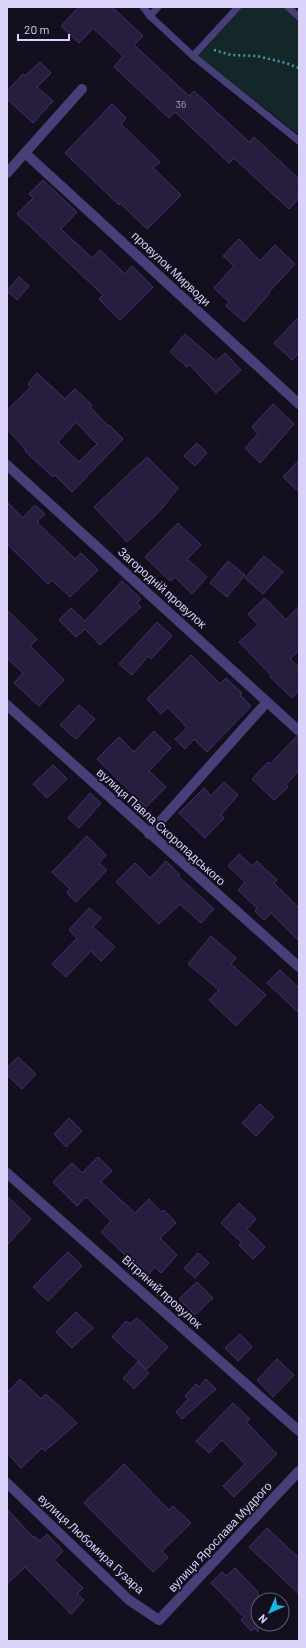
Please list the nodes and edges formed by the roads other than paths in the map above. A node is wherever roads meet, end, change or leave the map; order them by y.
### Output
1 (143, 7) edge
2 (158, 7) edge
3 (238, 7) edge
4 (288, 7) edge
5 (150, 16) junction
6 (299, 17) edge
7 (193, 56) junction
8 (82, 89) dead end
9 (299, 141) edge
10 (25, 153) junction
11 (7, 173) edge
12 (299, 404) edge
13 (7, 465) edge
14 (268, 702) junction
15 (7, 706) edge
16 (299, 731) edge
17 (149, 834) junction
18 (299, 966) edge
19 (7, 1173) edge
20 (299, 1431) edge
21 (299, 1471) edge
22 (7, 1484) edge
23 (159, 1620) joint

1 - 5 lane
2 - 5 lane
3 - 7 lane
4 - 6 lane
5 - 7 lane
7 - 9 lane
8 - 10 street
10 - 11 street
10 - 12 street, провулок Мирводи
13 - 14 street, Загородній провулок
14 - 16 street, Загородній провулок
14 - 17 street
15 - 17 street, вулиця Павла Скоропадського
17 - 18 street, вулиця Павла Скоропадського
19 - 20 street, Вітряний провулок
21 - 23 street, вулиця Ярослава Мудрого
22 - 23 street, вулиця Любомира Гузара

